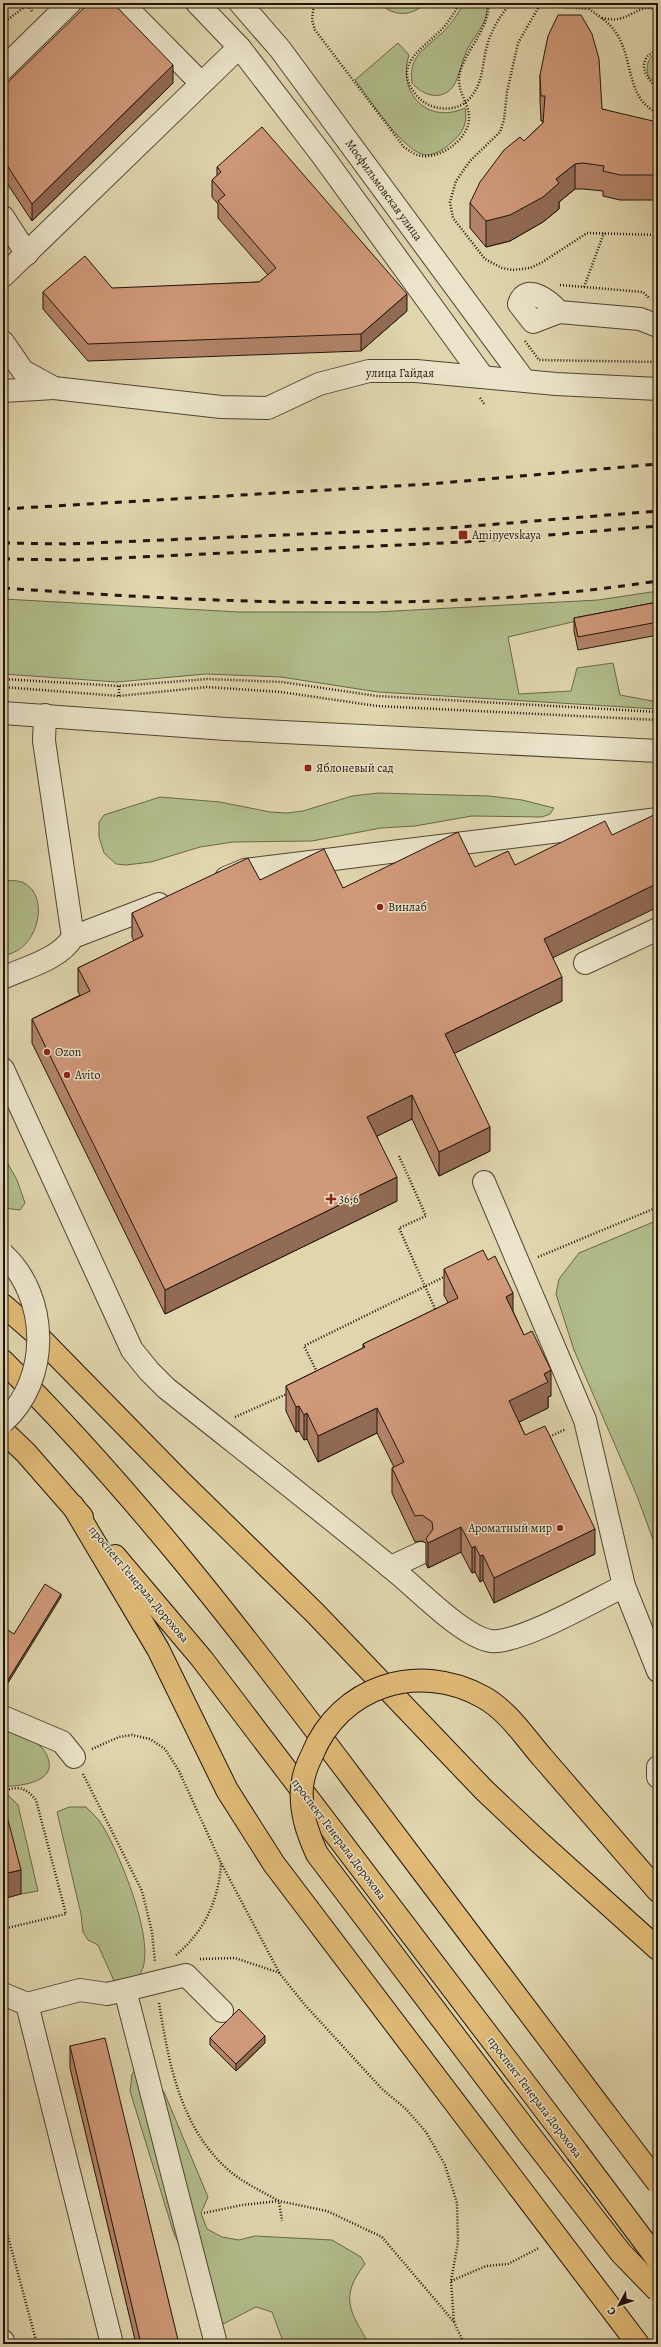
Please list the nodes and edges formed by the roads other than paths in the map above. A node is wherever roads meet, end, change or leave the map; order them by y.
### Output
1 (70, 3) edge
2 (122, 3) edge
3 (198, 3) edge
4 (240, 3) edge
5 (240, 48) junction
6 (3, 69) edge
7 (201, 84) junction
8 (3, 217) edge
9 (27, 254) junction
10 (3, 276) edge
11 (559, 312) dead end
12 (658, 326) edge
13 (3, 342) edge
14 (483, 377) junction
15 (524, 380) junction
16 (54, 388) junction
17 (658, 389) edge
18 (3, 391) edge
19 (3, 713) edge
20 (45, 715) junction
21 (658, 751) edge
22 (658, 819) edge
23 (209, 884) edge
24 (181, 895) edge
25 (658, 929) edge
26 (73, 937) junction
27 (585, 963) dead end
28 (3, 978) edge
29 (3, 1069) edge
30 (484, 1182) dead end
31 (3, 1254) edge
32 (3, 1305) edge
33 (3, 1361) edge
34 (3, 1422) edge
35 (3, 1431) edge
36 (73, 1506) junction
37 (421, 1553) dead end
38 (391, 1567) junction
39 (624, 1586) junction
40 (658, 1671) edge
41 (3, 1717) edge
42 (74, 1757) road end
43 (658, 1891) edge
44 (658, 1950) edge
45 (125, 1990) junction
46 (3, 1994) edge
47 (26, 2004) junction
48 (222, 2011) dead end
49 (658, 2182) edge
50 (658, 2260) edge
51 (658, 2291) edge
52 (112, 2344) edge
53 (216, 2344) edge
54 (638, 2344) edge

1 - 6 street
2 - 7 street
3 - 5 street
4 - 15 street, Мосфильмовская улица
5 - 7 street
5 - 14 street
7 - 9 street
8 - 9 street
9 - 10 street
11 - 12 street
13 - 16 street, улица Гайдая
14 - 15 street, улица Гайдая
14 - 16 street, улица Гайдая
15 - 17 street, улица Гайдая
16 - 18 street, улица Гайдая
19 - 20 street
20 - 21 street
20 - 26 street
22 - 23 street
24 - 26 street
25 - 27 street
26 - 28 street
29 - 38 street
30 - 39 street
31 - 34 street, bridge
32 - 44 main road
33 - 49 main road, bridge
35 - 36 main road, проспект Генерала Дорохова
36 - 50 main road, проспект Генерала Дорохова, bridge
36 - 54 main road
37 - 38 street
38 - 39 street
39 - 40 street
41 - 42 street
43 - 51 main road, bridge
45 - 47 street
45 - 48 street
45 - 53 street
46 - 47 street
47 - 52 street

